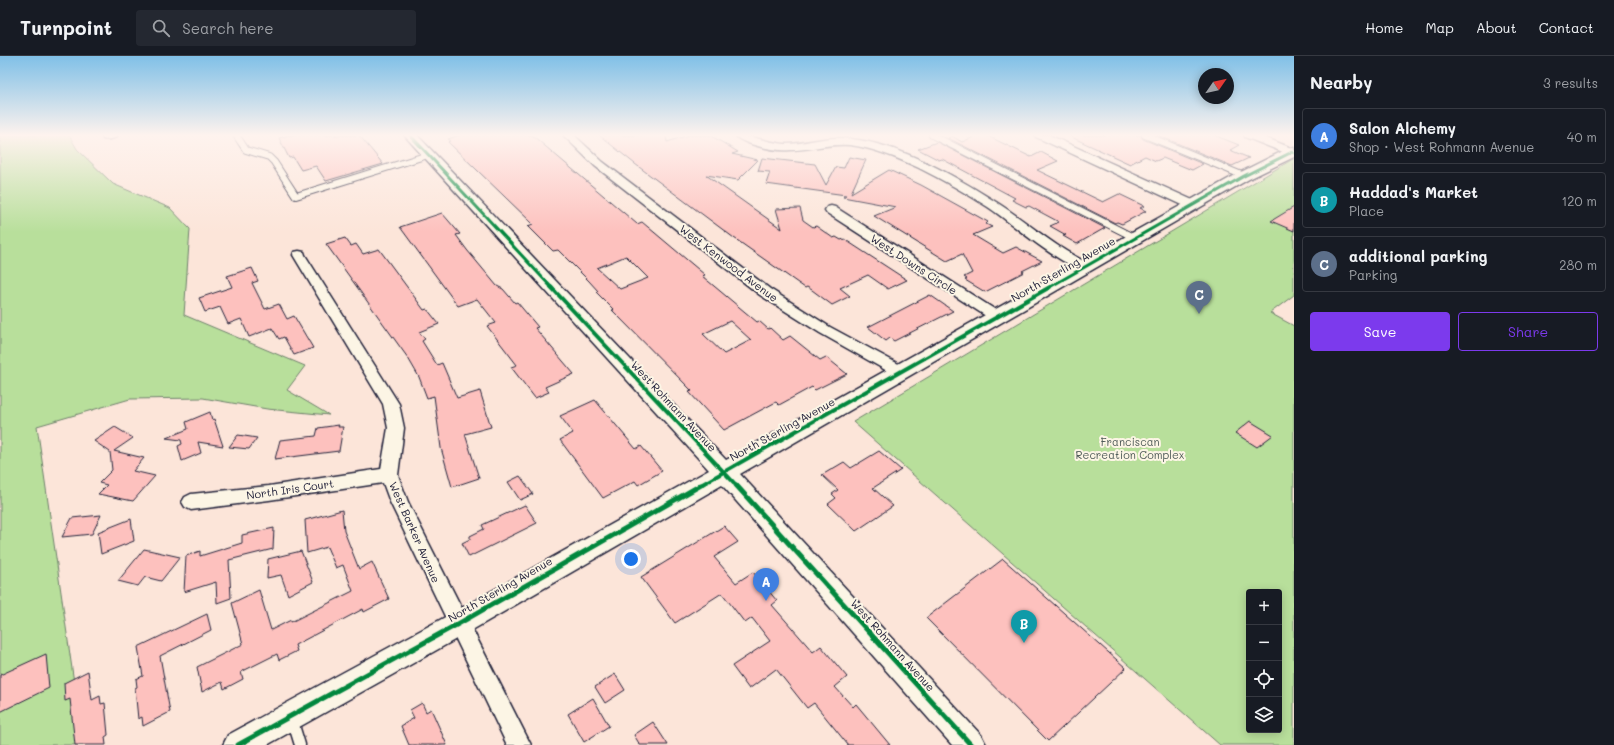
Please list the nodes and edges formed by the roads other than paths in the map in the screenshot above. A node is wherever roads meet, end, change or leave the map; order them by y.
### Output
1 (277, 167) edge
2 (389, 167) edge
3 (439, 167) edge
4 (603, 167) edge
5 (923, 167) edge
6 (995, 167) edge
7 (1110, 167) edge
8 (1223, 167) edge
9 (1262, 167) edge
10 (1244, 176) junction
11 (1193, 205) junction
12 (830, 210) dead end
13 (1135, 238) junction
14 (299, 255) dead end
15 (1085, 267) junction
16 (998, 317) junction
17 (902, 372) junction
18 (724, 472) junction
19 (389, 475) junction
20 (191, 502) dead end
21 (458, 624) junction
22 (291, 716) junction
23 (238, 745) edge
24 (300, 745) edge
25 (519, 745) edge
26 (971, 745) edge

1 - 2 lane
3 - 18 street, West Rohmann Avenue
4 - 17 street, West Kenwood Avenue
5 - 15 street
6 - 13 lane
7 - 11 street
8 - 10 lane
9 - 10 street, North Sterling Avenue
10 - 11 street, North Sterling Avenue
11 - 13 street, North Sterling Avenue
12 - 16 street, West Downs Circle
13 - 15 street, North Sterling Avenue
14 - 19 street, West Barker Avenue
15 - 16 street, North Sterling Avenue
16 - 17 street, North Sterling Avenue
17 - 18 street, North Sterling Avenue
18 - 21 street, North Sterling Avenue
18 - 26 street, West Rohmann Avenue
19 - 20 street, North Iris Court
19 - 21 street, West Barker Avenue
21 - 22 street, North Sterling Avenue
21 - 25 street, West Barker Avenue
22 - 23 street, North Sterling Avenue
22 - 24 lane

